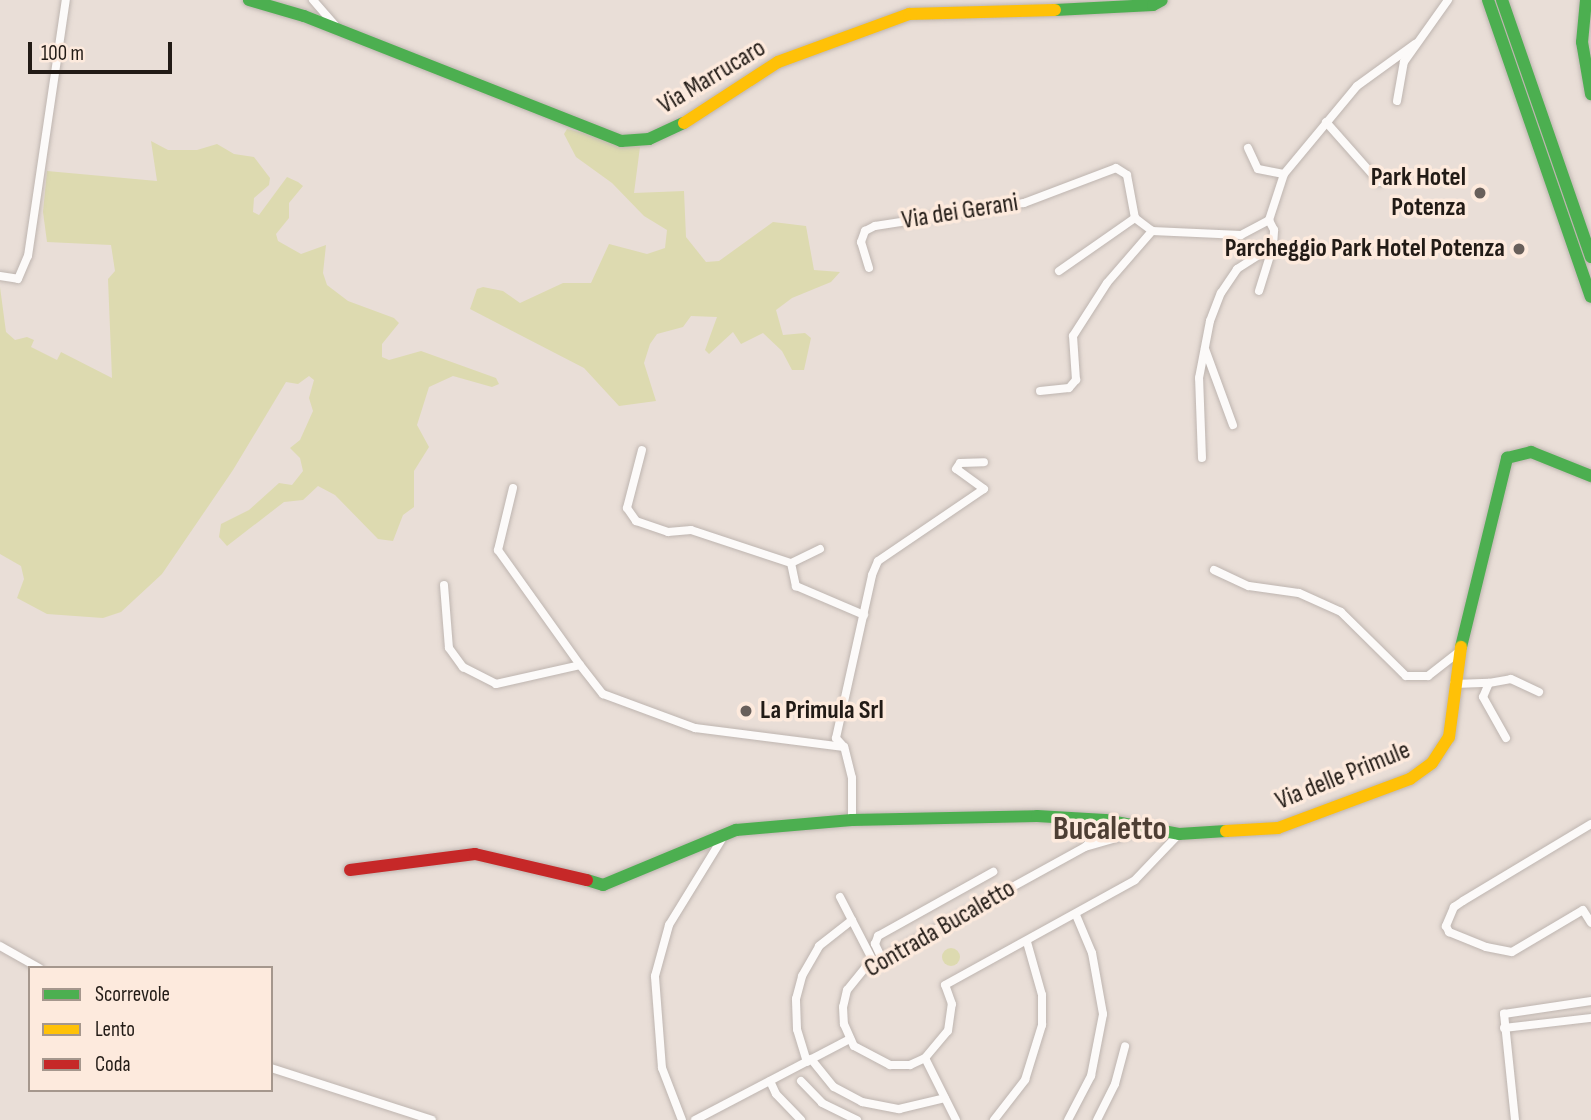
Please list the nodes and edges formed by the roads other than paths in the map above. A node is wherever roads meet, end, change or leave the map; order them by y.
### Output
1 (66, 0) edge
2 (249, 0) edge
3 (313, 0) edge
4 (1162, 0) edge
5 (1448, 0) edge
6 (1488, 0) edge
7 (1502, 0) edge
8 (1586, 0) edge
9 (339, 30) junction
10 (1415, 44) junction
11 (1591, 93) edge
12 (1398, 101) dead end
13 (1326, 122) junction
14 (1248, 148) dead end
15 (1284, 173) junction
16 (1379, 182) dead end
17 (1135, 218) junction
18 (1269, 220) junction
19 (1152, 231) junction
20 (1273, 246) junction
21 (1591, 257) edge
22 (869, 268) dead end
23 (1059, 271) dead end
24 (0, 276) edge
25 (1259, 291) dead end
26 (1591, 298) edge
27 (1205, 349) junction
28 (1040, 391) dead end
29 (1233, 425) dead end
30 (642, 450) dead end
31 (1202, 458) dead end
32 (984, 462) dead end
33 (1591, 476) edge
34 (513, 488) dead end
35 (820, 549) dead end
36 (791, 563) junction
37 (1214, 569) dead end
38 (444, 585) dead end
39 (864, 615) junction
40 (1460, 651) junction
41 (580, 665) junction
42 (1454, 684) junction
43 (1489, 684) junction
44 (1539, 692) dead end
45 (1506, 738) dead end
46 (844, 747) junction
47 (852, 820) junction
48 (1105, 820) junction
49 (1591, 824) edge
50 (1144, 830) junction
51 (727, 832) junction
52 (1179, 834) junction
53 (1084, 847) junction
54 (350, 870) dead end
55 (993, 872) dead end
56 (840, 897) dead end
57 (1587, 907) edge
58 (1076, 915) junction
59 (852, 920) junction
60 (1591, 923) edge
61 (1027, 942) junction
62 (0, 946) edge
63 (878, 961) junction
64 (35, 966) edge
65 (1591, 1001) edge
66 (1591, 1018) edge
67 (1504, 1028) junction
68 (850, 1039) junction
69 (1125, 1046) dead end
70 (925, 1058) junction
71 (809, 1060) junction
72 (273, 1069) edge
73 (801, 1081) dead end
74 (767, 1082) junction
75 (945, 1098) junction
76 (432, 1120) edge
77 (682, 1120) edge
78 (695, 1120) edge
79 (794, 1120) edge
80 (801, 1120) edge
81 (857, 1120) edge
82 (956, 1120) edge
83 (994, 1120) edge
84 (1068, 1120) edge
85 (1097, 1120) edge
86 (1515, 1120) edge

1 - 24 street
2 - 9 main road, Via Marrucaro
3 - 9 street, Via Marrucaro
4 - 9 main road, Via Marrucaro
5 - 10 street
6 - 26 main road
7 - 21 main road
8 - 11 main road
10 - 12 street
10 - 13 street
13 - 15 street
13 - 16 street
14 - 15 street
15 - 18 street
17 - 19 street
17 - 22 street, Via dei Gerani
17 - 23 street
18 - 19 street
18 - 20 street
19 - 28 street
20 - 25 street
20 - 27 street
27 - 29 street
27 - 31 street
30 - 36 street
32 - 39 street
33 - 40 main road, Via delle Primule
34 - 41 street
35 - 36 street
36 - 39 street
37 - 40 street
38 - 41 street
39 - 46 street
40 - 42 main road, Via delle Primule
41 - 46 street
42 - 43 street
42 - 52 main road, Via delle Primule
43 - 44 street
43 - 45 street
46 - 47 street
47 - 48 main road, Via delle Primule
47 - 51 main road, Via delle Primule
48 - 50 main road, Via delle Primule
48 - 53 street
49 - 57 street
50 - 52 main road, Via delle Primule
50 - 53 street
51 - 54 main road, Via delle Primule
51 - 77 street
52 - 58 street, Contrada Bucaletto
53 - 63 street, Contrada Bucaletto
55 - 63 street
56 - 59 street
57 - 60 street
58 - 61 street, Contrada Bucaletto
58 - 84 street
59 - 63 street
59 - 71 street
61 - 70 street, Contrada Bucaletto
61 - 83 street
62 - 64 street
63 - 68 street, Contrada Bucaletto
65 - 67 street
66 - 67 street
67 - 86 street
68 - 70 street
68 - 71 street
69 - 85 street
70 - 75 street
71 - 74 street
71 - 75 street
72 - 76 street
73 - 81 street
74 - 78 street
74 - 79 street
74 - 80 street
75 - 82 street

